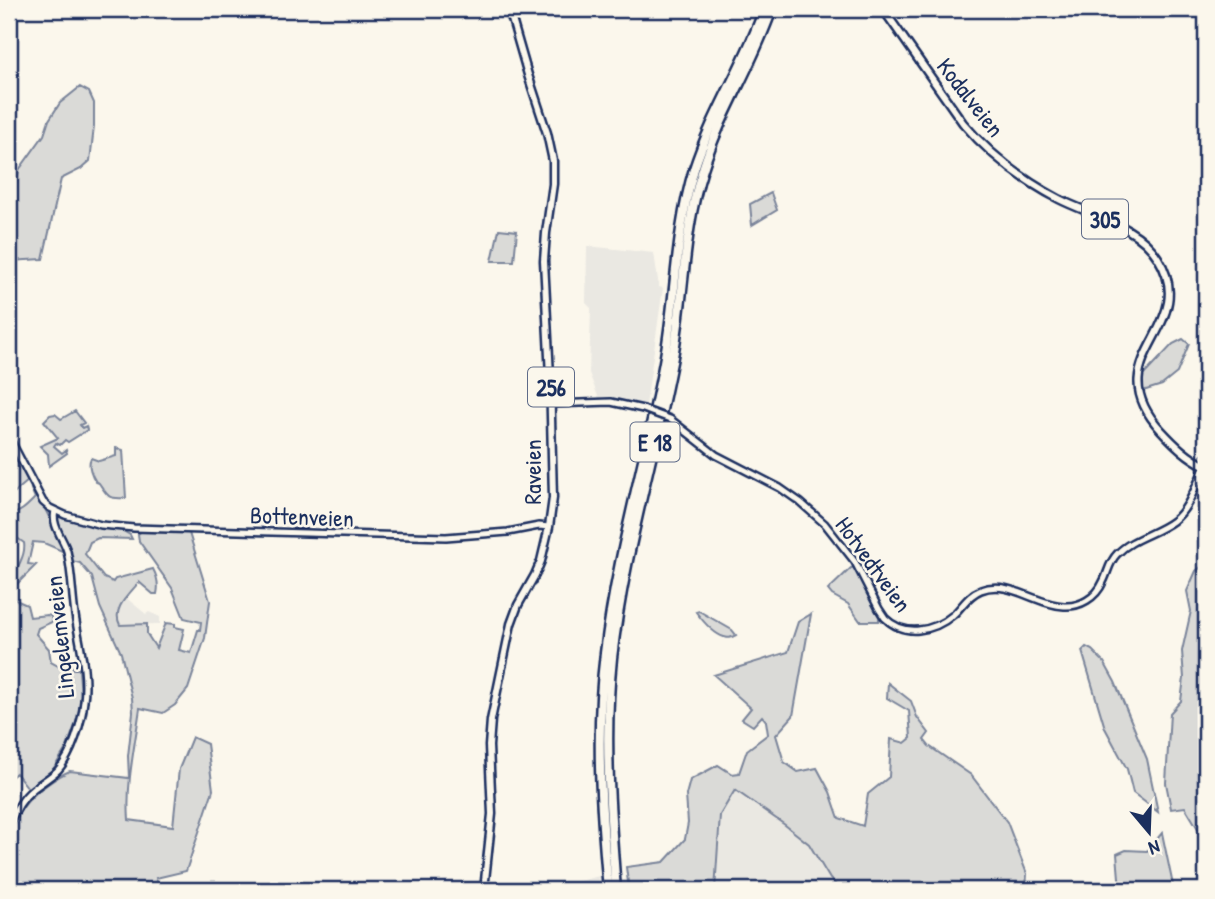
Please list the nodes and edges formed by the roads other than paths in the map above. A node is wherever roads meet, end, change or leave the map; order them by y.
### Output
1 (509, 9) edge
2 (764, 9) edge
3 (772, 9) edge
4 (883, 9) edge
5 (551, 404) junction
6 (9, 437) edge
7 (1206, 466) edge
8 (55, 511) junction
9 (549, 527) junction
10 (9, 826) edge
11 (484, 890) edge
12 (608, 890) edge
13 (616, 890) edge

1 - 5 main road, Raveien / 256
2 - 12 highway, E 18
3 - 13 highway, E 18
4 - 7 main road, Kodalveien / 305
5 - 7 main road, Hotvedtveien, bridge
5 - 9 main road, Raveien / 256
6 - 8 main road, Lingelemveien
8 - 9 main road, Bottenveien
8 - 10 main road, Lingelemveien
9 - 11 main road, Raveien / 256

